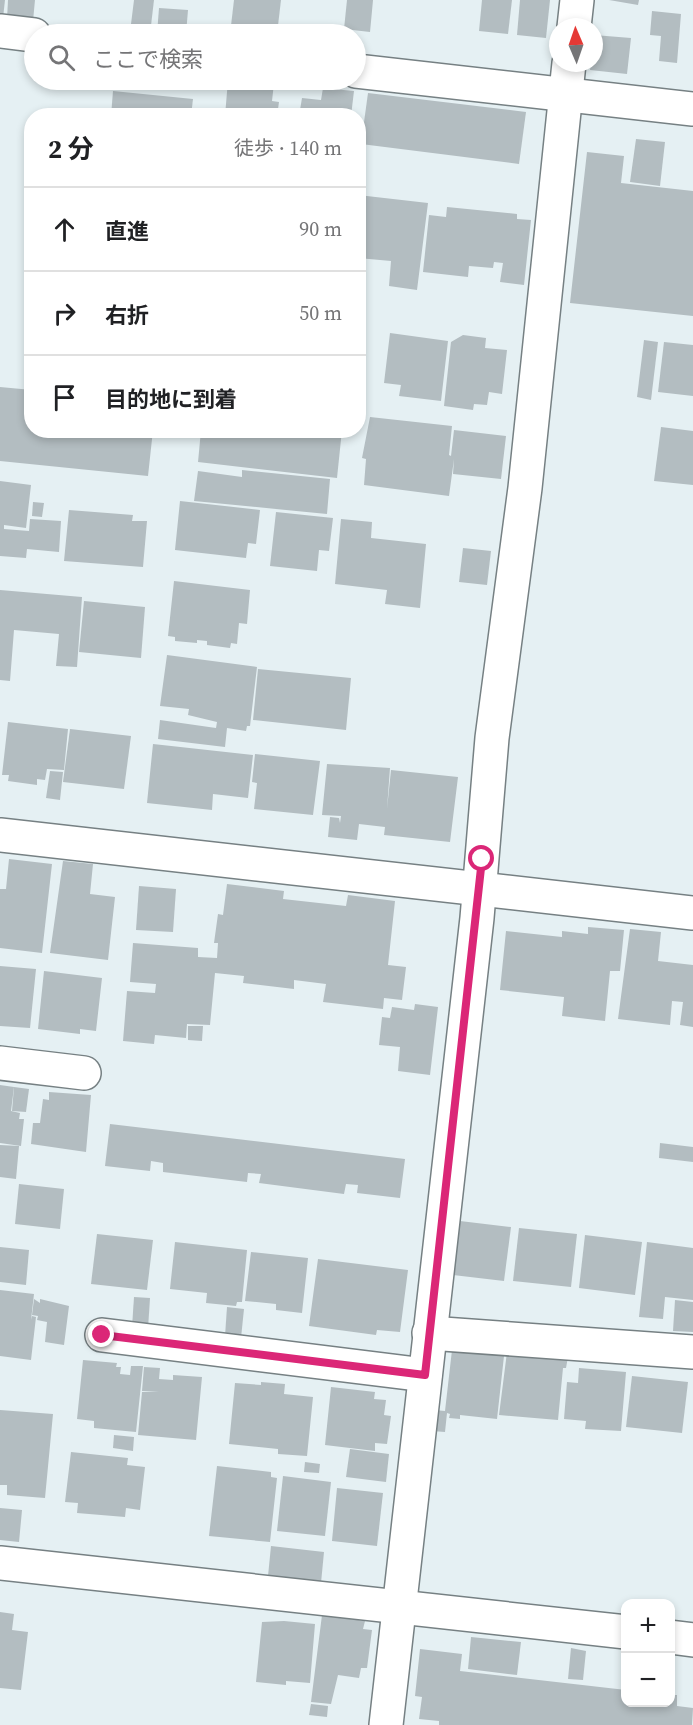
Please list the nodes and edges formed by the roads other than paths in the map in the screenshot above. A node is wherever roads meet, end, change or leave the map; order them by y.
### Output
1 (577, 0) edge
2 (575, 18) edge
3 (0, 31) edge
4 (24, 34) edge
5 (366, 72) edge
6 (568, 72) edge
7 (565, 95) junction
8 (693, 109) edge
9 (0, 835) edge
10 (479, 890) junction
11 (693, 913) edge
12 (0, 1063) edge
13 (84, 1073) dead end
14 (429, 1333) junction
15 (102, 1335) dead end
16 (693, 1352) edge
17 (425, 1375) junction
18 (0, 1563) edge
19 (399, 1605) junction
20 (621, 1631) edge
21 (675, 1638) edge
22 (693, 1640) edge
23 (386, 1725) edge

1 - 2 street
3 - 4 street
5 - 7 street
6 - 7 street
7 - 8 street
7 - 10 street
9 - 10 street
10 - 11 street
10 - 14 street
12 - 13 street
14 - 16 street
14 - 17 street
15 - 17 street
17 - 19 street
18 - 19 street
19 - 20 street
19 - 23 street
21 - 22 street

